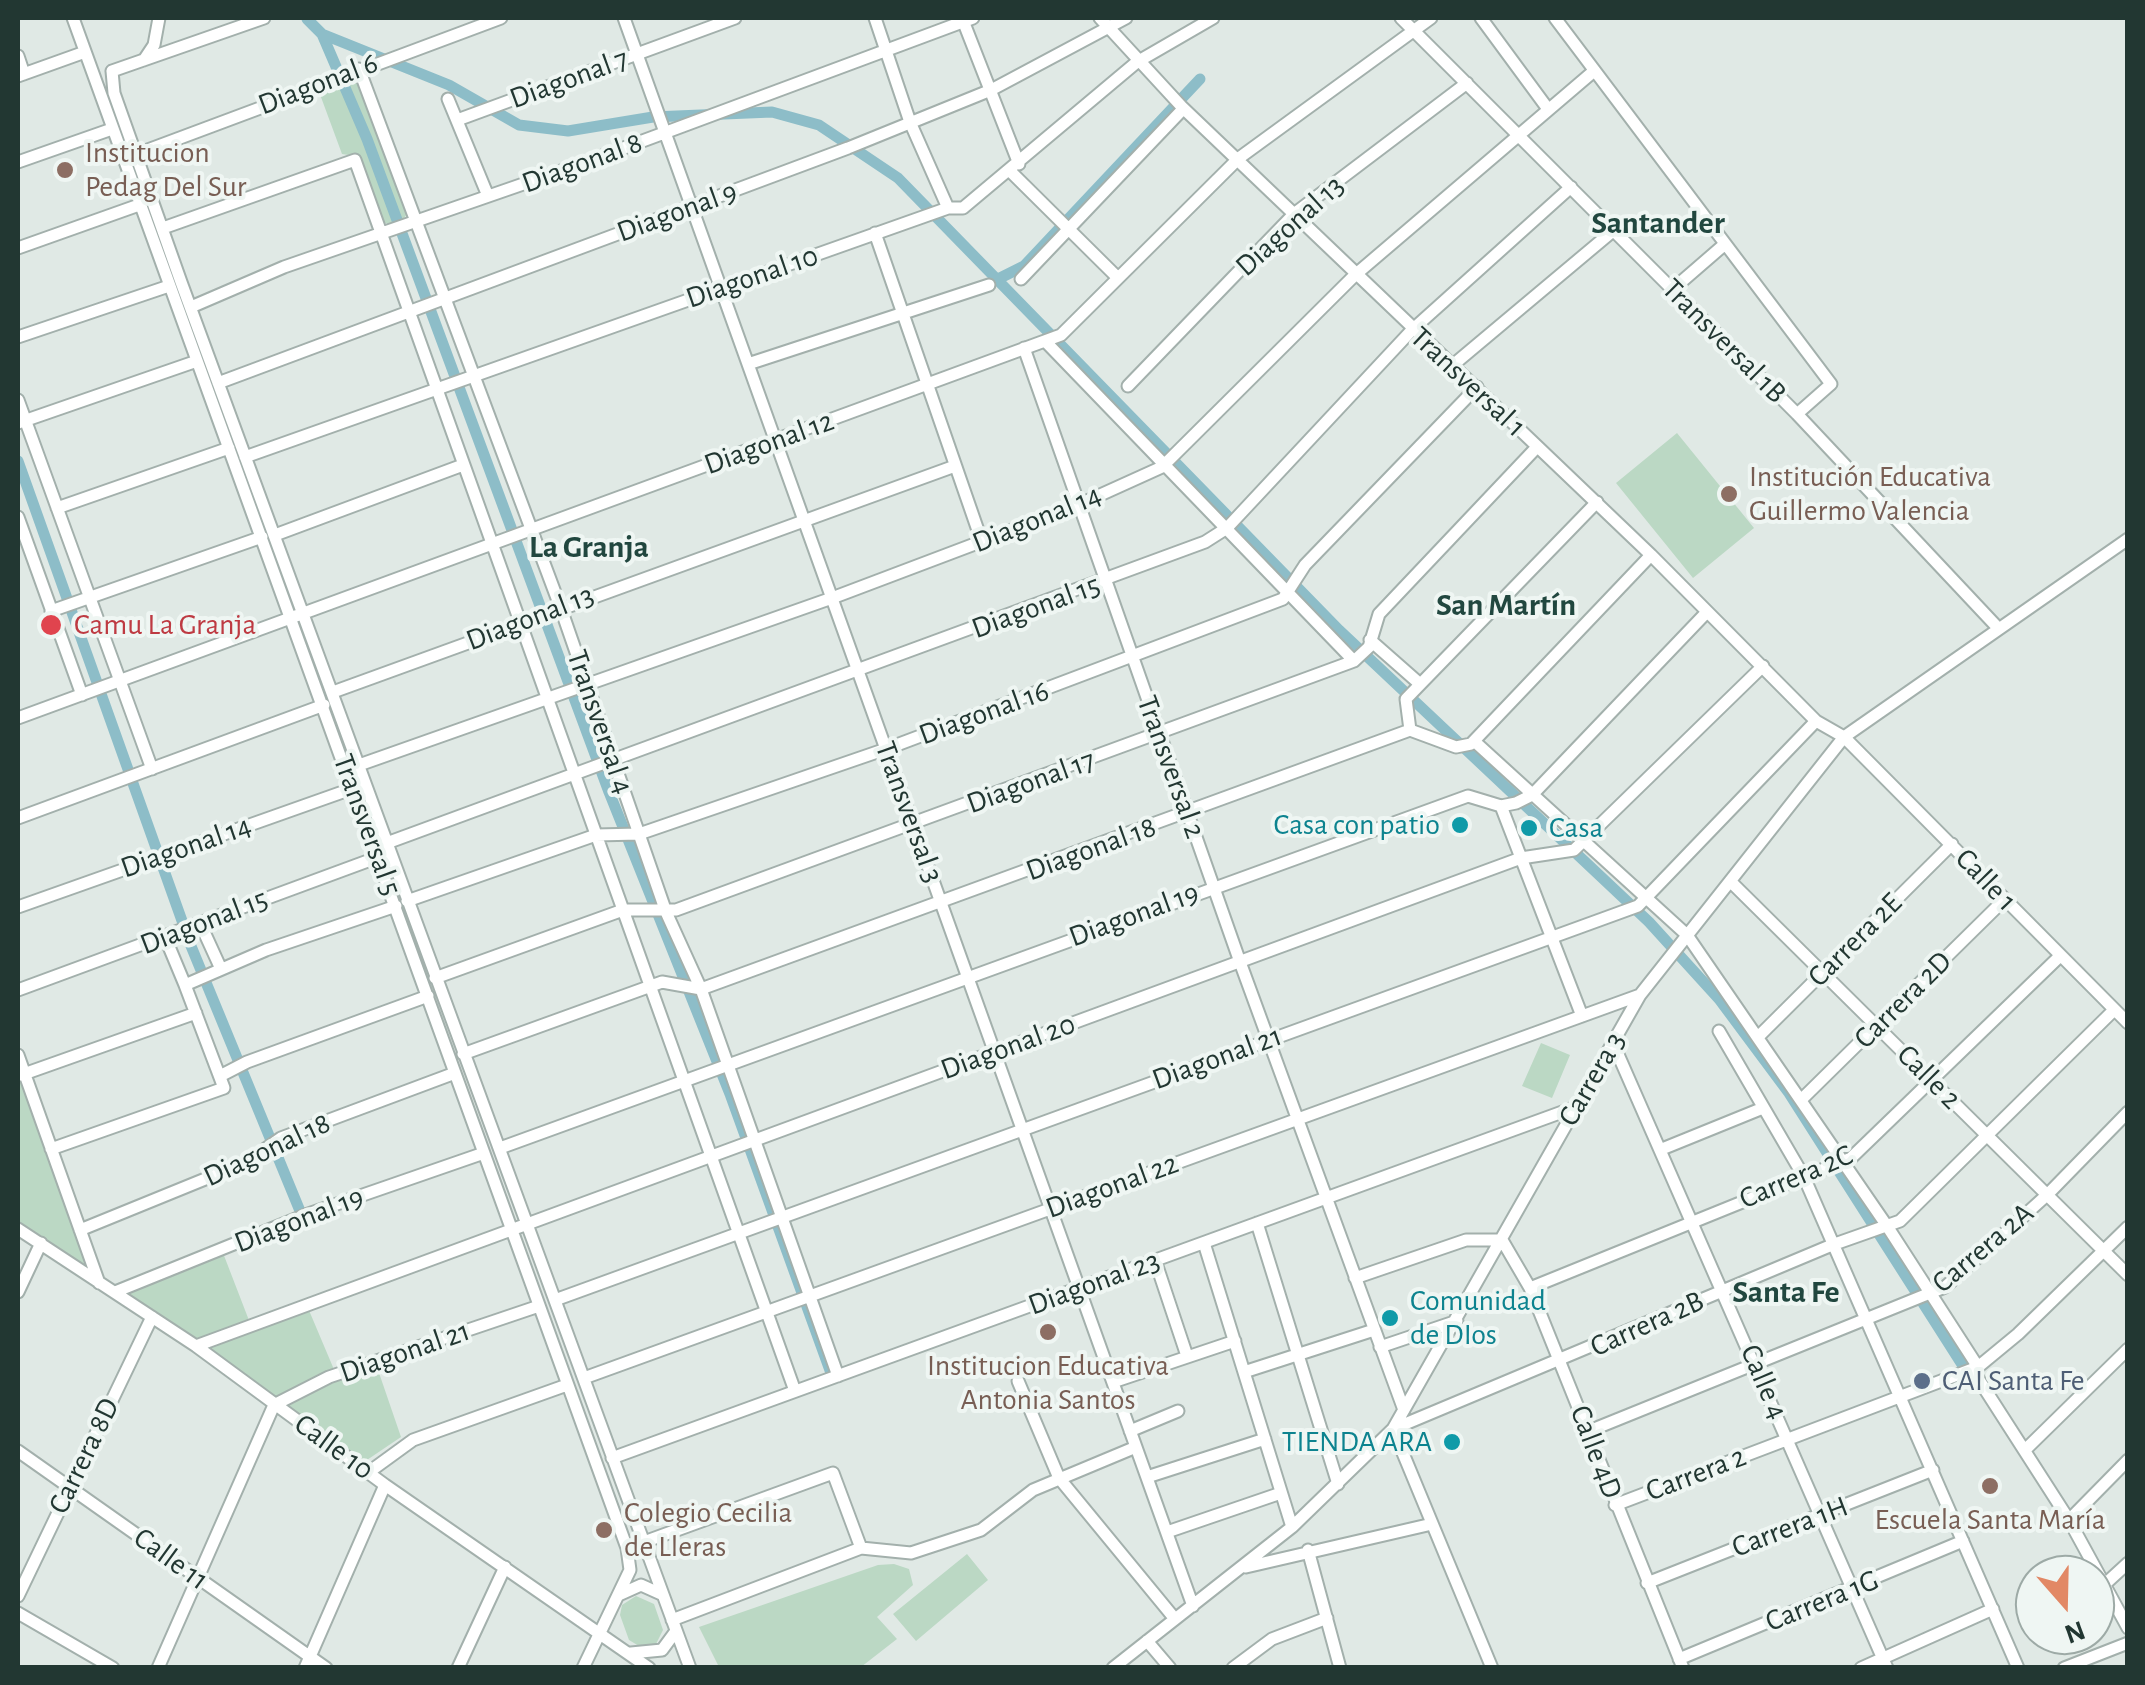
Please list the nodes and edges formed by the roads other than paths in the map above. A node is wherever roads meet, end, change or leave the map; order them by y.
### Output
1 (73, 18) edge
2 (85, 18) edge
3 (159, 18) edge
4 (264, 18) edge
5 (500, 18) edge
6 (624, 18) edge
7 (735, 18) edge
8 (875, 18) edge
9 (1126, 18) edge
10 (1213, 18) edge
11 (1401, 18) edge
12 (1432, 18) edge
13 (1482, 18) edge
14 (1555, 18) edge
15 (966, 19) edge
16 (1104, 23) edge
17 (1414, 31) junction
18 (79, 36) junction
19 (885, 49) junction
20 (85, 53) junction
21 (636, 54) junction
22 (18, 56) edge
23 (144, 60) junction
24 (1136, 62) junction
25 (112, 71) junction
26 (353, 71) junction
27 (1594, 71) junction
28 (20, 75) edge
29 (1466, 84) junction
30 (991, 90) junction
31 (448, 99) dead end
32 (1182, 108) junction
33 (1548, 109) junction
34 (460, 119) junction
35 (910, 122) junction
36 (664, 128) junction
37 (112, 129) junction
38 (1519, 136) junction
39 (137, 154) junction
40 (1239, 158) junction
41 (18, 162) edge
42 (1014, 168) junction
43 (1570, 187) junction
44 (488, 196) junction
45 (139, 205) junction
46 (692, 206) junction
47 (942, 210) junction
48 (1294, 214) junction
49 (408, 222) junction
50 (163, 228) junction
51 (1614, 230) junction
52 (1067, 231) junction
53 (383, 232) junction
54 (875, 233) junction
55 (1725, 244) junction
56 (18, 248) edge
57 (1355, 275) junction
58 (1118, 278) junction
59 (1021, 279) dead end
60 (989, 284) dead end
61 (169, 286) junction
62 (721, 288) junction
63 (1672, 289) junction
64 (440, 300) junction
65 (191, 308) junction
66 (412, 310) junction
67 (900, 311) junction
68 (1412, 330) junction
69 (18, 337) edge
70 (1052, 338) junction
71 (1024, 348) junction
72 (196, 361) junction
73 (748, 364) junction
74 (1453, 366) junction
75 (468, 377) junction
76 (218, 382) junction
77 (926, 385) junction
78 (1128, 386) dead end
79 (439, 388) junction
80 (1477, 388) junction
81 (18, 400) edge
82 (1798, 414) junction
83 (21, 422) edge
84 (776, 440) junction
85 (1537, 447) junction
86 (229, 448) junction
87 (245, 457) junction
88 (1167, 463) junction
89 (463, 465) junction
90 (955, 466) junction
91 (1596, 502) junction
92 (1078, 505) junction
93 (57, 508) junction
94 (18, 517) edge
95 (804, 518) junction
96 (1229, 526) junction
97 (527, 532) junction
98 (268, 536) junction
99 (2128, 539) edge
100 (982, 542) junction
101 (494, 544) junction
102 (1651, 555) junction
103 (1105, 582) junction
104 (1292, 588) junction
105 (90, 596) junction
106 (832, 598) junction
107 (557, 607) junction
108 (51, 610) junction
109 (1706, 612) junction
110 (297, 614) junction
111 (526, 620) junction
112 (1999, 628) junction
113 (1364, 651) junction
114 (1132, 658) junction
115 (1763, 666) junction
116 (859, 673) junction
117 (116, 681) junction
118 (585, 684) junction
119 (1419, 686) junction
120 (332, 692) junction
121 (88, 693) junction
122 (546, 698) junction
123 (324, 705) junction
124 (18, 718) edge
125 (1816, 721) junction
126 (1410, 730) junction
127 (1160, 734) junction
128 (1844, 738) junction
129 (1472, 743) junction
130 (886, 749) junction
131 (608, 762) junction
132 (359, 765) junction
133 (149, 770) junction
134 (580, 771) junction
135 (354, 788) junction
136 (1526, 799) junction
137 (1501, 806) junction
138 (1188, 813) junction
139 (18, 818) edge
140 (914, 825) junction
141 (603, 833) junction
142 (636, 834) junction
143 (1952, 844) junction
144 (1578, 848) junction
145 (382, 850) junction
146 (1521, 858) junction
147 (1730, 881) junction
148 (1213, 886) junction
149 (2004, 900) junction
150 (402, 904) junction
151 (942, 904) junction
152 (1636, 906) junction
153 (18, 907) edge
154 (623, 910) junction
155 (659, 913) junction
156 (195, 925) junction
157 (168, 936) junction
158 (1551, 938) junction
159 (1685, 939) junction
160 (2060, 956) junction
161 (1240, 962) junction
162 (221, 969) junction
163 (1822, 972) junction
164 (967, 976) junction
165 (436, 978) junction
166 (656, 984) junction
167 (184, 985) junction
168 (697, 988) junction
169 (18, 990) edge
170 (1640, 995) junction
171 (428, 996) junction
172 (2114, 1010) junction
173 (196, 1013) junction
174 (1582, 1016) junction
175 (2128, 1022) edge
176 (1877, 1026) junction
177 (1718, 1032) dead end
178 (1758, 1037) junction
179 (1268, 1040) junction
180 (1614, 1042) junction
181 (994, 1052) junction
182 (463, 1054) junction
183 (18, 1055) edge
184 (725, 1065) junction
185 (455, 1073) junction
186 (21, 1076) edge
187 (684, 1080) junction
188 (222, 1082) junction
189 (1934, 1082) junction
190 (1802, 1099) junction
191 (1576, 1107) junction
192 (1763, 1108) junction
193 (2128, 1112) edge
194 (1297, 1117) junction
195 (1023, 1129) junction
196 (1988, 1136) junction
197 (751, 1142) junction
198 (500, 1148) junction
199 (1662, 1149) junction
200 (51, 1150) junction
201 (484, 1154) junction
202 (711, 1156) junction
203 (1839, 1164) junction
204 (1804, 1178) junction
205 (2048, 1194) junction
206 (1326, 1197) junction
207 (1051, 1209) junction
208 (1693, 1218) junction
209 (779, 1219) junction
210 (1257, 1223) junction
211 (528, 1224) junction
212 (1885, 1227) junction
213 (2128, 1227) edge
214 (18, 1229) edge
215 (80, 1230) junction
216 (511, 1230) junction
217 (740, 1233) junction
218 (1502, 1240) junction
219 (40, 1243) junction
220 (1204, 1243) junction
221 (1832, 1244) junction
222 (2103, 1252) junction
223 (1155, 1260) junction
224 (2128, 1275) edge
225 (1354, 1278) junction
226 (99, 1283) junction
227 (1079, 1288) junction
228 (1530, 1288) junction
229 (1724, 1290) junction
230 (18, 1292) edge
231 (116, 1292) junction
232 (1930, 1294) junction
233 (801, 1299) junction
234 (555, 1300) junction
235 (538, 1306) junction
236 (767, 1312) junction
237 (152, 1317) junction
238 (1864, 1318) junction
239 (1458, 1320) junction
240 (1374, 1330) junction
241 (1235, 1342) junction
242 (196, 1346) junction
243 (1380, 1347) junction
244 (2128, 1349) edge
245 (1298, 1354) junction
246 (1187, 1356) junction
247 (1755, 1361) junction
248 (1560, 1362) junction
249 (1972, 1369) junction
250 (1244, 1372) junction
251 (838, 1376) junction
252 (584, 1378) junction
253 (1018, 1380) dead end
254 (1113, 1382) junction
255 (567, 1385) junction
256 (795, 1392) junction
257 (1901, 1397) junction
258 (274, 1405) junction
259 (1404, 1410) junction
260 (1178, 1411) dead end
261 (1393, 1429) junction
262 (1130, 1431) junction
263 (1589, 1432) junction
264 (1788, 1438) junction
265 (1265, 1439) junction
266 (1136, 1448) junction
267 (2026, 1449) junction
268 (18, 1451) edge
269 (612, 1458) junction
270 (2128, 1460) edge
271 (1932, 1470) junction
272 (368, 1472) junction
273 (1147, 1477) junction
274 (1059, 1478) junction
275 (1338, 1484) junction
276 (386, 1485) junction
277 (69, 1486) junction
278 (1281, 1492) junction
279 (1615, 1505) junction
280 (1822, 1516) junction
281 (2069, 1520) junction
282 (1432, 1524) junction
283 (1292, 1527) junction
284 (1166, 1532) junction
285 (1964, 1541) junction
286 (644, 1542) junction
287 (860, 1548) junction
288 (1308, 1550) junction
289 (2088, 1555) edge
290 (504, 1567) junction
291 (1241, 1568) junction
292 (198, 1579) junction
293 (1647, 1583) junction
294 (1854, 1589) junction
295 (621, 1594) junction
296 (661, 1594) junction
297 (18, 1596) edge
298 (2115, 1605) edge
299 (1193, 1606) junction
300 (1993, 1609) junction
301 (18, 1613) edge
302 (1327, 1618) junction
303 (1174, 1619) junction
304 (674, 1626) junction
305 (2128, 1628) edge
306 (598, 1631) junction
307 (1147, 1641) junction
308 (2128, 1643) edge
309 (627, 1652) junction
310 (308, 1662) edge
311 (1681, 1663) edge
312 (1885, 1663) edge
313 (113, 1668) edge
314 (158, 1668) edge
315 (326, 1668) edge
316 (458, 1668) edge
317 (583, 1668) edge
318 (649, 1668) edge
319 (690, 1668) edge
320 (1112, 1668) edge
321 (1170, 1668) edge
322 (1233, 1668) edge
323 (1340, 1668) edge
324 (1492, 1668) edge
325 (1861, 1668) edge
326 (2018, 1668) edge
327 (2064, 1668) edge

1 - 18 street, Transversal 5
2 - 18 street
3 - 23 street
4 - 23 street
5 - 26 street, Diagonal 6
6 - 21 street, Transversal 3
7 - 21 street, Diagonal 7
8 - 19 street
9 - 16 street, Diagonal 9
10 - 24 street, Diagonal 10
11 - 17 street, Transversal 1B
12 - 17 street, Diagonal 12
13 - 33 street
14 - 27 street
15 - 19 street, Diagonal 8
15 - 30 street
16 - 24 street, Transversal 1
16 - 30 street, Diagonal 9
17 - 29 street, Transversal 1B
17 - 40 street, Diagonal 12
18 - 20 street, Transversal 5
19 - 35 street
19 - 36 street, Diagonal 8
20 - 25 street
20 - 28 street
20 - 37 street, Transversal 5
21 - 34 street, Diagonal 7
21 - 36 street, Transversal 3
22 - 28 street
23 - 25 street
24 - 32 street, Transversal 1
24 - 42 street, Diagonal 10
25 - 39 street, Transversal 5
26 - 39 street, Diagonal 6
26 - 49 street, Transversal 4
27 - 33 street, Diagonal 14
27 - 55 street
29 - 38 street, Transversal 1B
29 - 48 street, Diagonal 13
30 - 35 street, Diagonal 9
30 - 42 street
31 - 34 street
32 - 40 street, Transversal 1
32 - 52 street
33 - 38 street, Diagonal 14
34 - 44 street
35 - 46 street, Diagonal 9
35 - 47 street
36 - 44 street, Diagonal 8
36 - 46 street, Transversal 3
37 - 41 street
37 - 45 street, Transversal 5
38 - 43 street, Transversal 1B
38 - 57 street, Diagonal 14
39 - 50 street, Transversal 5
40 - 48 street, Transversal 1
40 - 58 street, Diagonal 12
42 - 47 street, Diagonal 10
42 - 52 street
43 - 51 street, Transversal 1B
43 - 68 street, Diagonal 15
44 - 49 street, Diagonal 8
45 - 56 street
45 - 61 street, Transversal 5
46 - 62 street, Transversal 3
46 - 64 street, Diagonal 9
47 - 54 street, Diagonal 10
48 - 57 street, Transversal 1
48 - 78 street, Diagonal 13
49 - 53 street, Diagonal 8
49 - 64 street, Transversal 4
50 - 53 street
50 - 65 street, Transversal 5
51 - 63 street, Transversal 1B
51 - 74 street
52 - 58 street
52 - 59 street
53 - 65 street, Diagonal 8
53 - 66 street
54 - 62 street, Diagonal 10
54 - 67 street
55 - 63 street
55 - 82 street
57 - 68 street, Transversal 1
57 - 88 street, Diagonal 14
58 - 70 street, Diagonal 12
60 - 67 street
61 - 69 street
61 - 72 street, Transversal 5
62 - 73 street, Transversal 3
62 - 75 street, Diagonal 10
63 - 82 street, Transversal 1B
64 - 66 street, Diagonal 9
64 - 75 street, Transversal 4
65 - 76 street, Transversal 5
66 - 76 street, Diagonal 9
66 - 79 street
67 - 73 street
67 - 77 street
68 - 74 street, Transversal 1
68 - 96 street, Diagonal 15
70 - 71 street, Diagonal 12
70 - 88 street
71 - 77 street, Diagonal 12
71 - 92 street, Transversal 2
72 - 83 street
72 - 86 street, Transversal 5
73 - 84 street, Transversal 3
74 - 80 street, Transversal 1
75 - 79 street, Diagonal 10
75 - 97 street, Transversal 4
76 - 87 street, Transversal 5
77 - 84 street, Diagonal 12
77 - 90 street
79 - 87 street, Diagonal 10
79 - 89 street
80 - 85 street, Transversal 1
80 - 104 street
81 - 83 street
82 - 112 street, Transversal 1B
83 - 93 street
84 - 95 street, Transversal 3
84 - 97 street, Diagonal 12
85 - 91 street, Transversal 1
85 - 113 street
86 - 93 street
86 - 98 street, Transversal 5
87 - 98 street, Transversal 5
88 - 92 street, Diagonal 14
88 - 96 street
89 - 98 street
89 - 101 street
90 - 95 street, Diagonal 13
90 - 100 street
91 - 102 street, Transversal 1
91 - 119 street
92 - 100 street, Diagonal 14
92 - 103 street, Transversal 2
93 - 105 street
94 - 108 street
95 - 106 street, Transversal 3
95 - 107 street, Diagonal 13
96 - 103 street, Diagonal 15
96 - 104 street
97 - 101 street, Diagonal 12
97 - 107 street, Transversal 4
98 - 105 street
98 - 110 street, Transversal 5
99 - 112 street, Carrera 3
100 - 106 street, Diagonal 14
101 - 110 street, Diagonal 12
101 - 111 street
102 - 109 street, Transversal 1
102 - 129 street
103 - 114 street, Transversal 2
103 - 116 street, Diagonal 15
104 - 113 street
104 - 114 street, Diagonal 16
105 - 108 street
105 - 117 street
106 - 116 street, Transversal 3
106 - 118 street, Diagonal 14
107 - 111 street, Diagonal 13
107 - 118 street, Transversal 4
108 - 121 street
109 - 115 street, Transversal 1
109 - 136 street
110 - 117 street, Diagonal 12
110 - 120 street, Transversal 5
110 - 123 street, Transversal 5
111 - 120 street, Diagonal 13
111 - 122 street
112 - 128 street, Carrera 3
113 - 119 street
113 - 127 street, Diagonal 17
114 - 127 street, Transversal 2
114 - 130 street, Diagonal 16
115 - 125 street, Transversal 1
115 - 144 street, Diagonal 20
116 - 130 street, Transversal 3
116 - 131 street, Diagonal 15
117 - 121 street, Diagonal 12
117 - 133 street
118 - 122 street, Diagonal 14
118 - 131 street, Transversal 4
119 - 126 street
120 - 132 street, Transversal 5
121 - 124 street, Diagonal 12
122 - 132 street, Diagonal 14
122 - 134 street
123 - 133 street
123 - 135 street, Transversal 5
125 - 128 street, Transversal 1
125 - 152 street, Diagonal 21
126 - 129 street
126 - 138 street, Diagonal 18
127 - 138 street, Transversal 2
127 - 140 street, Diagonal 17
128 - 143 street, Calle 1
128 - 147 street, Carrera 3
129 - 136 street
130 - 140 street, Transversal 3
130 - 142 street, Diagonal 16
131 - 134 street, Diagonal 15
131 - 142 street, Transversal 4
132 - 145 street, Transversal 5
133 - 139 street
134 - 141 street
134 - 145 street, Diagonal 15
135 - 145 street, Transversal 5
135 - 153 street, Diagonal 14
136 - 137 street, Diagonal 19
136 - 144 street
137 - 146 street
137 - 148 street, Diagonal 19
138 - 148 street, Transversal 2
138 - 151 street, Diagonal 18
140 - 151 street, Transversal 3
140 - 155 street, Diagonal 17
141 - 142 street, Diagonal 16
141 - 150 street, Diagonal 16
141 - 154 street
142 - 155 street, Transversal 4
143 - 149 street, Calle 1
143 - 163 street, Carrera 2E
144 - 146 street, Diagonal 20
144 - 152 street
145 - 150 street, Transversal 5
145 - 156 street, Diagonal 15
146 - 158 street
146 - 161 street, Diagonal 20
147 - 159 street, Carrera 3
147 - 163 street, Calle 2
148 - 161 street, Transversal 2
148 - 164 street, Diagonal 19
149 - 160 street, Calle 1
149 - 176 street, Carrera 2D
150 - 162 street, Diagonal 16
150 - 165 street, Transversal 5
150 - 171 street, Transversal 5
151 - 164 street, Transversal 3
151 - 168 street, Diagonal 18
152 - 158 street, Diagonal 21
152 - 159 street
154 - 155 street, Diagonal 17
154 - 165 street, Diagonal 17
154 - 166 street
155 - 168 street, Transversal 4
156 - 157 street, Diagonal 15
156 - 162 street
157 - 167 street
157 - 169 street, Diagonal 15
158 - 174 street
158 - 179 street, Diagonal 21
159 - 170 street, Carrera 3
159 - 178 street
160 - 172 street, Calle 1
160 - 189 street, Carrera 2C
161 - 179 street, Transversal 2
161 - 181 street, Diagonal 20
162 - 167 street, Diagonal 16
163 - 176 street, Calle 2
163 - 178 street, Carrera 2E
164 - 181 street, Transversal 3
164 - 184 street, Diagonal 19
165 - 182 street, Transversal 5
166 - 168 street
166 - 182 street
166 - 187 street
167 - 173 street
168 - 184 street, Transversal 4
170 - 174 street, Diagonal 22
170 - 180 street, Carrera 3
171 - 185 street, Transversal 5
171 - 188 street
172 - 175 street, Calle 1
172 - 196 street, Carrera 2B
173 - 186 street
173 - 188 street
174 - 194 street, Diagonal 22
176 - 189 street, Calle 2
176 - 190 street, Carrera 2D
177 - 192 street
178 - 190 street
179 - 194 street, Transversal 2
179 - 195 street, Diagonal 21
180 - 191 street, Carrera 3
180 - 199 street, Calle 4
181 - 195 street, Transversal 3
181 - 197 street, Diagonal 20
182 - 198 street, Transversal 5
183 - 186 street
184 - 187 street, Diagonal 19
184 - 197 street, Transversal 4
185 - 201 street, Transversal 5
185 - 215 street, Diagonal 18
186 - 200 street
187 - 198 street, Diagonal 19
187 - 202 street
188 - 200 street
189 - 196 street, Calle 2
189 - 203 street, Carrera 2C
190 - 203 street
191 - 206 street, Diagonal 23
191 - 218 street, Carrera 3
192 - 199 street
192 - 204 street
193 - 205 street, Carrera 2A
194 - 206 street, Transversal 2
194 - 207 street, Diagonal 22
195 - 207 street, Transversal 3
195 - 209 street, Diagonal 21
196 - 205 street, Calle 2
196 - 212 street, Carrera 2B
197 - 202 street, Diagonal 20
197 - 209 street, Transversal 4
198 - 211 street, Transversal 5
199 - 208 street, Calle 4
200 - 215 street
201 - 216 street, Transversal 5
201 - 231 street, Diagonal 19
202 - 211 street, Diagonal 20
202 - 217 street
203 - 204 street, Carrera 2C
203 - 212 street
204 - 208 street, Carrera 2C
204 - 221 street
205 - 222 street, Calle 2
205 - 232 street, Carrera 2A
206 - 210 street, Diagonal 23
206 - 225 street, Transversal 2
207 - 227 street, Transversal 3
207 - 233 street, Diagonal 22
208 - 228 street, Carrera 2C
208 - 229 street, Calle 4
209 - 217 street, Diagonal 21
209 - 233 street, Transversal 4
210 - 220 street, Diagonal 23
210 - 245 street
211 - 216 street, Diagonal 20
211 - 234 street, Transversal 5
212 - 221 street, Carrera 2B
212 - 232 street
213 - 222 street, Carrera 2
214 - 219 street, Calle 10
215 - 226 street
216 - 235 street, Transversal 5
216 - 242 street, Diagonal 20
217 - 234 street, Diagonal 21
217 - 236 street
218 - 225 street
218 - 228 street, Calle 4D
218 - 239 street, Carrera 3
219 - 226 street, Calle 10
219 - 230 street
220 - 223 street, Diagonal 23
220 - 241 street
221 - 229 street, Carrera 2B
221 - 238 street
222 - 224 street, Calle 2
222 - 249 street, Carrera 2
223 - 227 street, Diagonal 23
223 - 246 street
225 - 240 street, Transversal 2
226 - 231 street, Calle 10
227 - 251 street, Diagonal 23
227 - 254 street, Transversal 3
228 - 248 street, Calle 4D
229 - 247 street, Calle 4
229 - 248 street, Carrera 2B
231 - 237 street, Calle 10
232 - 238 street, Carrera 2A
232 - 249 street
233 - 236 street, Diagonal 22
233 - 251 street, Transversal 4
234 - 252 street, Transversal 5
235 - 255 street, Transversal 5
235 - 258 street, Diagonal 21
236 - 252 street, Diagonal 22
236 - 256 street
237 - 242 street, Calle 10
237 - 277 street, Carrera 8D
238 - 247 street, Carrera 2A
238 - 257 street
239 - 243 street
239 - 259 street, Carrera 3
240 - 243 street, Transversal 2
240 - 245 street
241 - 246 street
241 - 250 street
242 - 258 street, Calle 10
243 - 259 street, Transversal 2
244 - 267 street
245 - 250 street
245 - 275 street
246 - 254 street
247 - 263 street, Carrera 2A
247 - 264 street, Calle 4
248 - 261 street, Carrera 2B
248 - 263 street, Calle 4D
249 - 257 street, Carrera 2
249 - 267 street
250 - 265 street
251 - 256 street, Diagonal 23
252 - 269 street, Transversal 5
253 - 274 street
254 - 262 street, Transversal 3
255 - 272 street
255 - 295 street, Transversal 5
256 - 269 street, Diagonal 23
257 - 264 street, Carrera 2
257 - 271 street
258 - 272 street, Calle 10
258 - 292 street
259 - 261 street, Carrera 3
260 - 262 street
261 - 275 street, Carrera 3
261 - 282 street
262 - 266 street, Transversal 3
263 - 279 street, Calle 4D
264 - 279 street, Carrera 2
264 - 280 street, Calle 4
265 - 273 street
265 - 278 street
266 - 273 street, Transversal 3
266 - 274 street
267 - 281 street
268 - 277 street, Calle 11
269 - 286 street, Transversal 5
270 - 281 street
271 - 280 street, Carrera 1H
271 - 285 street
272 - 276 street, Calle 10
273 - 284 street, Transversal 3
274 - 287 street
274 - 303 street
275 - 283 street, Carrera 3
276 - 290 street, Calle 10
276 - 310 street
277 - 292 street, Calle 11
277 - 297 street, Carrera 8D
278 - 283 street
278 - 284 street
279 - 293 street, Calle 4D
280 - 293 street, Carrera 1H
280 - 294 street, Calle 4
281 - 289 street
282 - 288 street
282 - 324 street
283 - 291 street, Carrera 3
284 - 299 street, Transversal 3
285 - 294 street, Carrera 1G
285 - 300 street
286 - 287 street
286 - 296 street, Transversal 5
287 - 304 street
288 - 291 street
288 - 302 street
290 - 306 street, Calle 10
290 - 316 street
291 - 299 street, Carrera 3
292 - 310 street, Calle 11
292 - 314 street
293 - 311 street, Calle 4D
294 - 311 street, Carrera 1G
294 - 312 street, Calle 4
295 - 296 street
295 - 306 street, Transversal 5
296 - 304 street
298 - 305 street
299 - 303 street, Carrera 3
300 - 312 street
300 - 326 street
301 - 313 street
302 - 322 street
302 - 323 street
303 - 307 street, Carrera 3
304 - 309 street
304 - 319 street
306 - 309 street, Calle 10
306 - 317 street, Transversal 5
307 - 320 street, Carrera 3
307 - 321 street
308 - 327 street
309 - 318 street, Calle 10
310 - 315 street, Calle 11
312 - 325 street

